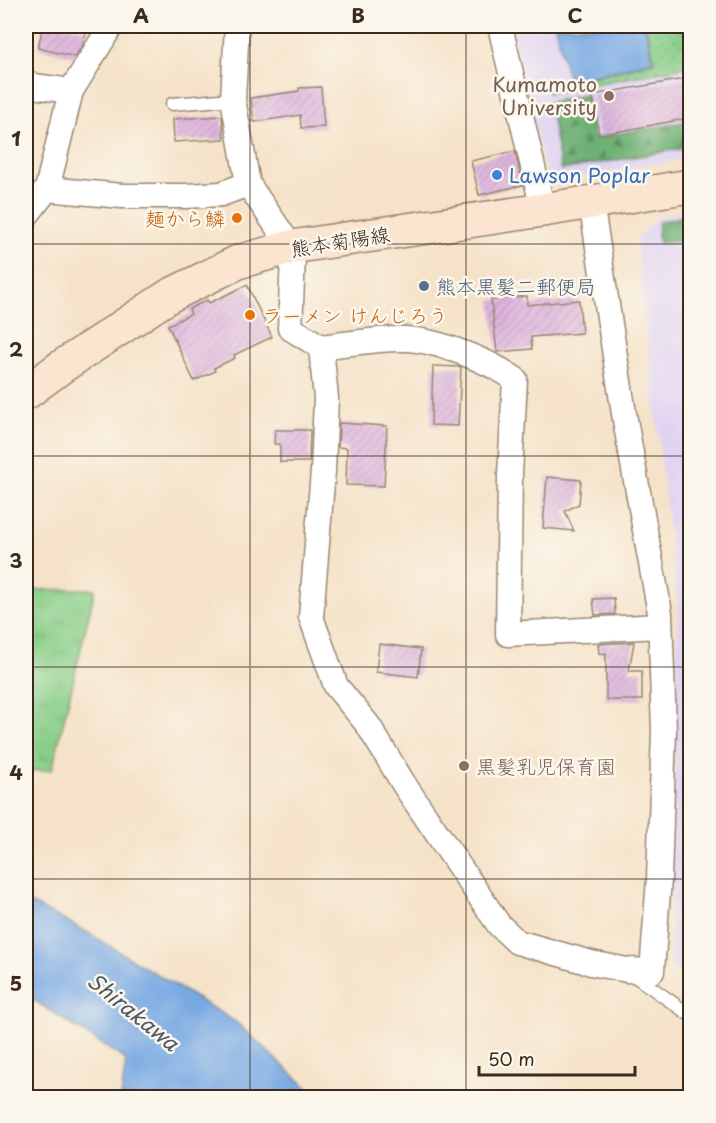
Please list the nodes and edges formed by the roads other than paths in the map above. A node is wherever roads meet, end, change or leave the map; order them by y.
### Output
1 (111, 26) edge
2 (237, 26) edge
3 (500, 26) edge
4 (26, 85) edge
5 (71, 91) junction
6 (233, 99) junction
7 (172, 104) dead end
8 (248, 184) junction
9 (690, 186) edge
10 (47, 189) junction
11 (591, 202) junction
12 (543, 210) junction
13 (26, 216) edge
14 (291, 247) junction
15 (321, 346) junction
16 (26, 393) edge
17 (660, 626) junction
18 (627, 970) junction
19 (690, 1015) edge

1 - 5 street
2 - 6 street
3 - 12 street
4 - 5 street
5 - 10 street
6 - 7 lane
6 - 8 street
8 - 10 street
8 - 14 street
9 - 11 main road, 熊本菊陽線
10 - 13 street
11 - 12 main road, 熊本菊陽線
11 - 17 street
12 - 14 main road, 熊本菊陽線
14 - 15 street
14 - 16 main road, 熊本菊陽線
15 - 17 street
15 - 18 street
17 - 18 street
18 - 19 lane

